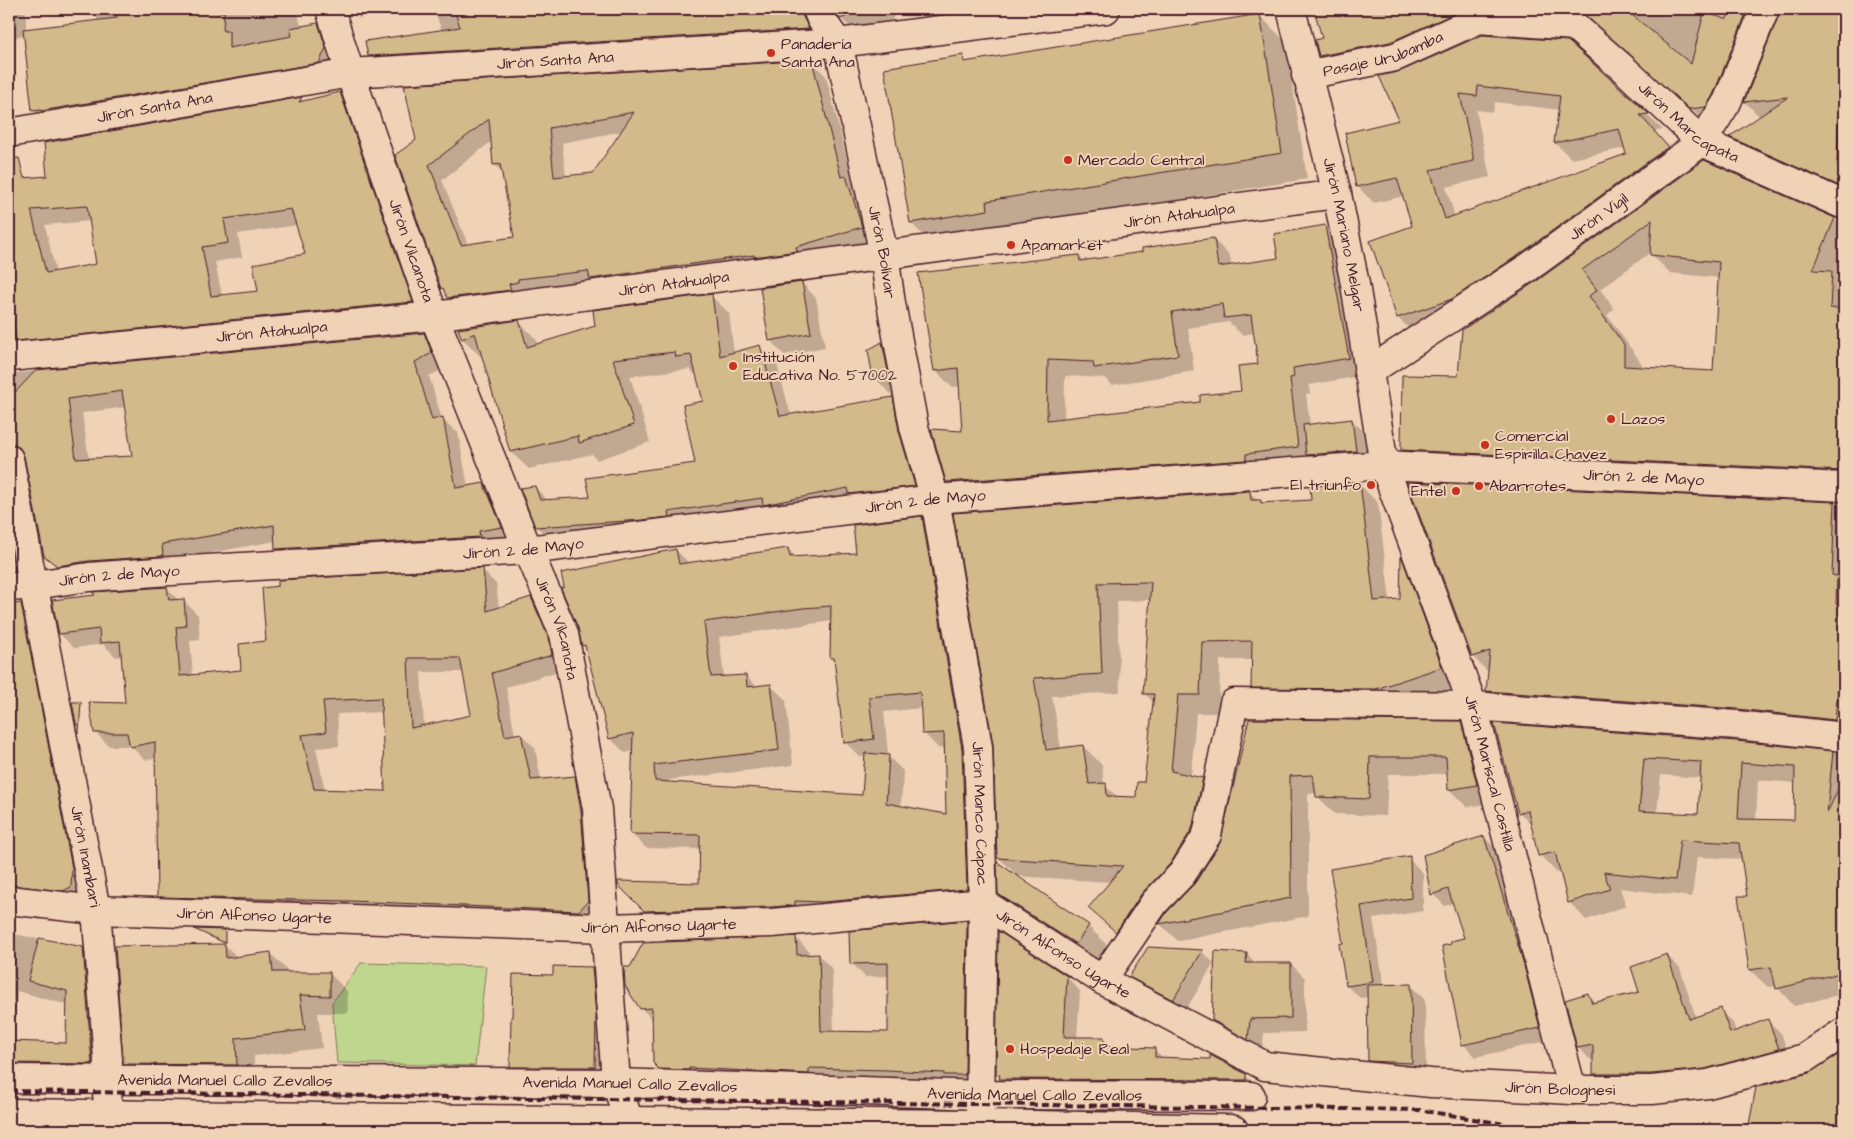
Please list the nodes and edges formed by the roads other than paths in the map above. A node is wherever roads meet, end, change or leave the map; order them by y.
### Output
1 (330, 9) edge
2 (817, 9) edge
3 (1106, 9) edge
4 (1290, 9) edge
5 (1555, 9) edge
6 (1765, 9) edge
7 (1575, 26) junction
8 (838, 43) junction
9 (350, 73) junction
10 (1306, 75) junction
11 (9, 133) edge
12 (1702, 142) junction
13 (1337, 194) junction
14 (1844, 205) edge
15 (884, 255) junction
16 (434, 316) junction
17 (9, 357) edge
18 (1368, 372) junction
19 (9, 459) edge
20 (1384, 465) junction
21 (1843, 494) edge
22 (935, 499) junction
23 (528, 550) junction
24 (21, 586) edge
25 (1473, 706) junction
26 (1844, 736) edge
27 (9, 900) edge
28 (983, 903) junction
29 (96, 910) junction
30 (606, 928) junction
31 (1102, 980) junction
32 (1844, 1032) edge
33 (1265, 1066) junction
34 (9, 1079) edge
35 (107, 1080) junction
36 (616, 1083) junction
37 (1572, 1090) junction
38 (982, 1095) junction
39 (1251, 1096) junction
40 (9, 1113) edge
41 (112, 1122) edge
42 (630, 1126) edge
43 (979, 1127) edge
44 (1232, 1130) edge

1 - 9 street, Jirón Vilcanota
2 - 8 street, Jirón Bolívar
3 - 8 street, Jirón Santa Ana
4 - 10 street, Jirón Mariano Melgar
5 - 7 street, Jirón Marcapata
6 - 12 street, Jirón Vigil
7 - 10 street, Pasaje Urubamba
7 - 12 street, Jirón Marcapata
8 - 9 street, Jirón Santa Ana
8 - 15 street, Jirón Bolívar
9 - 11 street, Jirón Santa Ana
9 - 16 street, Jirón Vilcanota
10 - 13 street, Jirón Mariano Melgar
12 - 14 street, Jirón Marcapata
12 - 18 street, Jirón Vigil
13 - 15 street, Jirón Atahualpa
13 - 18 street, Jirón Mariano Melgar
15 - 16 street, Jirón Atahualpa
15 - 22 street, Jirón Bolívar
16 - 17 street, Jirón Atahualpa
16 - 23 street, Jirón Vilcanota
18 - 20 street, Jirón Mariano Melgar
19 - 24 street, Jirón Inambari
20 - 21 street, Jirón 2 de Mayo
20 - 22 street, Jirón 2 de Mayo
20 - 25 street, Jirón Mariscal Castilla
22 - 23 street, Jirón 2 de Mayo
22 - 28 street, Jirón Manco Cápac
23 - 24 street, Jirón 2 de Mayo
23 - 30 street, Jirón Vilcanota
24 - 29 street, Jirón Inambari
25 - 26 street
25 - 31 street
25 - 37 street, Jirón Mariscal Castilla
27 - 29 street, Jirón Alfonso Ugarte
28 - 30 street, Jirón Alfonso Ugarte
28 - 31 street, Jirón Alfonso Ugarte
28 - 38 street, Jirón Manco Cápac
29 - 30 street, Jirón Alfonso Ugarte
29 - 35 street, Jirón Inambari
30 - 36 street, Jirón Vilcanota
31 - 33 street, Jirón Alfonso Ugarte
32 - 37 street, Jirón Bolognesi
33 - 37 street, Jirón Bolognesi
33 - 39 street
34 - 35 street, Avenida Manuel Callo Zevallos
35 - 36 street, Avenida Manuel Callo Zevallos
35 - 41 street, Jirón Inambari
36 - 38 street, Avenida Manuel Callo Zevallos
36 - 42 street, Jirón Vilcanota
38 - 39 street, Avenida Manuel Callo Zevallos
38 - 43 street, Jirón Manco Cápac
39 - 44 street
40 - 41 street, Avenida Manuel Callo Zevallos
41 - 42 street, Avenida Manuel Callo Zevallos
42 - 43 street, Avenida Manuel Callo Zevallos
43 - 44 street, Avenida Manuel Callo Zevallos

